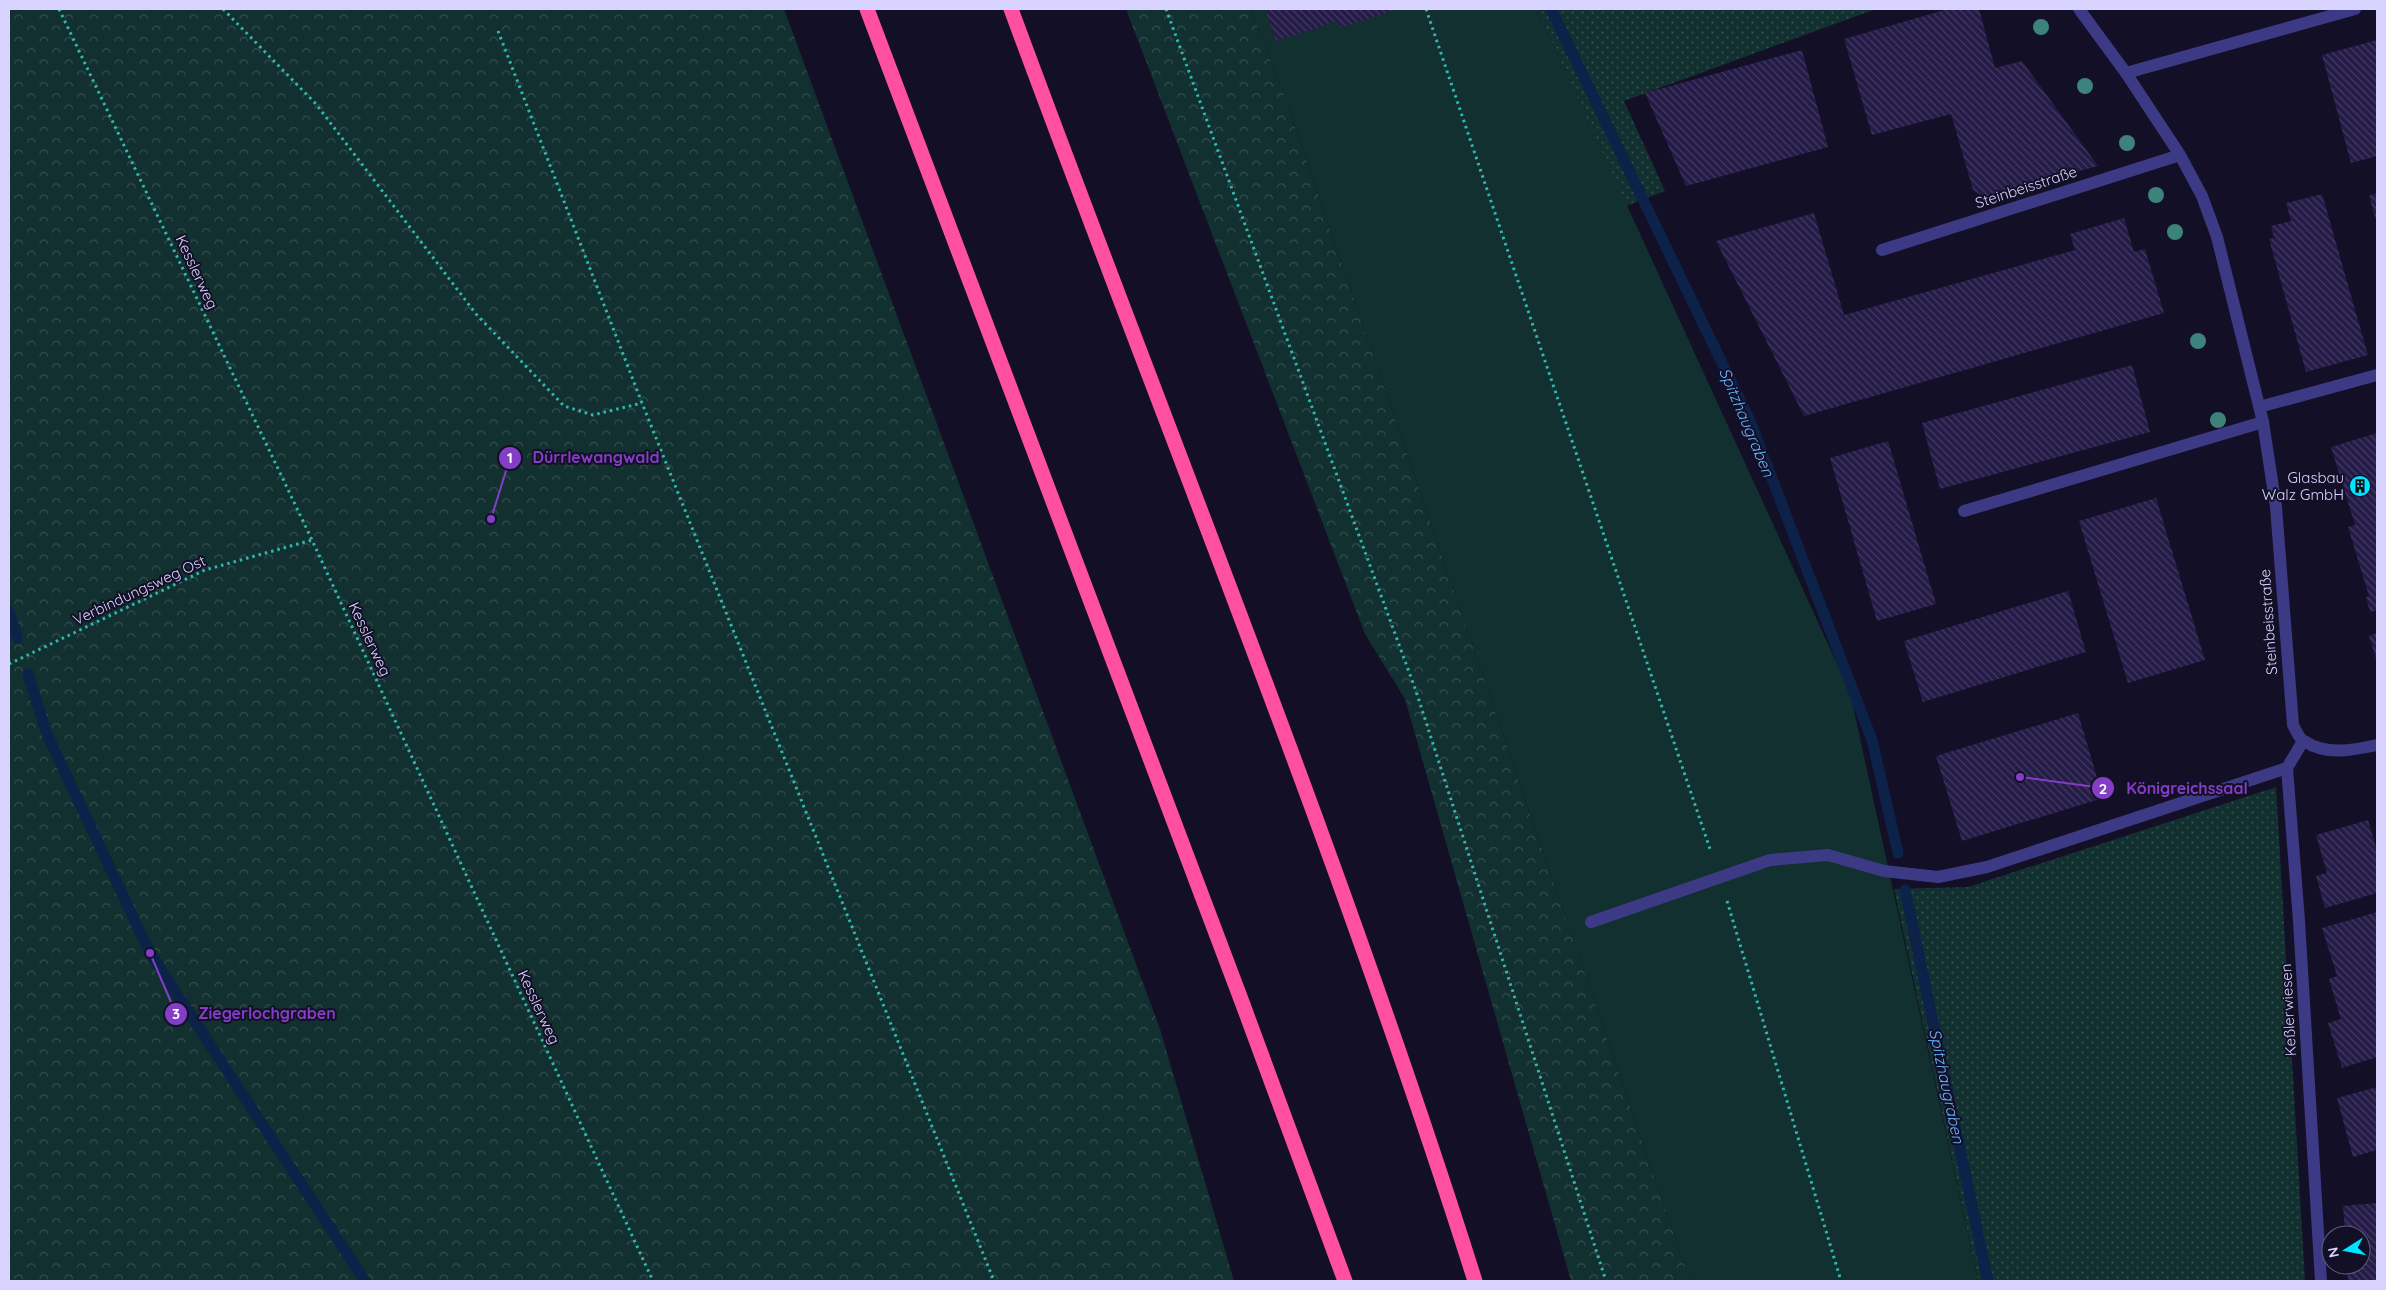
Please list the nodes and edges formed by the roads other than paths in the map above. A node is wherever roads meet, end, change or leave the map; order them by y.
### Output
1 (867, 9) edge
2 (1011, 9) edge
3 (2079, 9) edge
4 (2355, 9) edge
5 (2126, 73) junction
6 (2180, 155) junction
7 (1882, 250) dead end
8 (2377, 375) edge
9 (2259, 407) junction
10 (2263, 422) junction
11 (1964, 511) dead end
12 (2303, 741) junction
13 (2377, 745) edge
14 (2286, 768) junction
15 (1591, 922) dead end
16 (1345, 1281) edge
17 (1475, 1281) edge
18 (2321, 1281) edge

1 - 16 highway
2 - 17 highway
3 - 5 street, Steinbeisstraße
4 - 5 street
5 - 6 street, Steinbeisstraße
6 - 7 street, Steinbeisstraße
6 - 9 street, Steinbeisstraße
8 - 9 street
9 - 10 street, Steinbeisstraße
10 - 11 street
10 - 12 street, Steinbeisstraße
12 - 13 street
12 - 14 street
14 - 15 street
14 - 18 street, Keßlerwiesen

